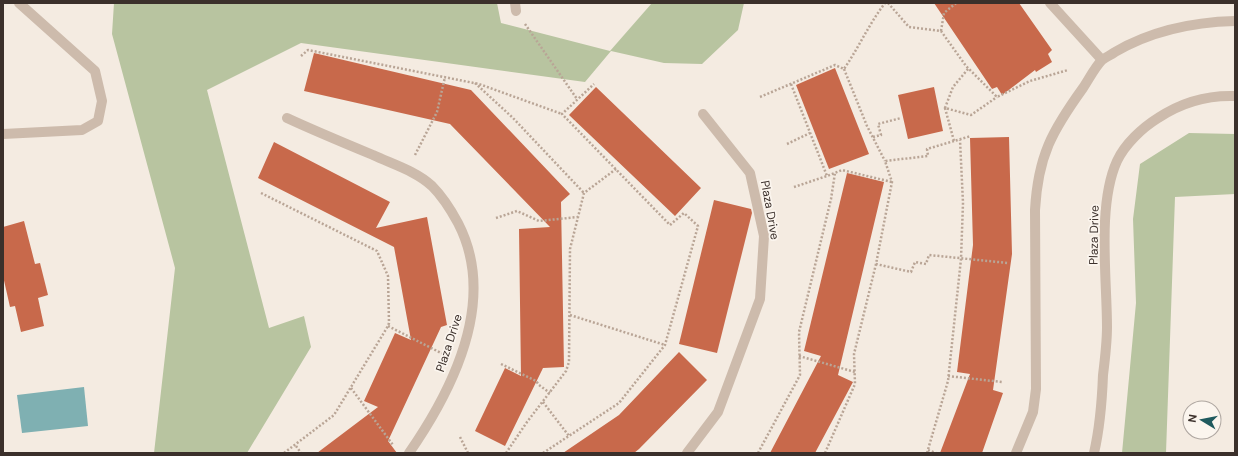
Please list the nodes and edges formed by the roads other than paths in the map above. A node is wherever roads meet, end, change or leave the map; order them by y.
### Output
1 (19, 3) edge
2 (1050, 3) edge
3 (1235, 21) edge
4 (1102, 60) junction
5 (1235, 96) edge
6 (703, 114) dead end
7 (287, 118) dead end
8 (3, 134) edge
9 (409, 453) edge
10 (687, 453) edge
11 (1016, 453) edge
12 (1094, 453) edge

1 - 8 street
2 - 4 street
3 - 4 street
4 - 11 street
5 - 12 street, Plaza Drive
6 - 10 street, Plaza Drive
7 - 9 street, Plaza Drive

